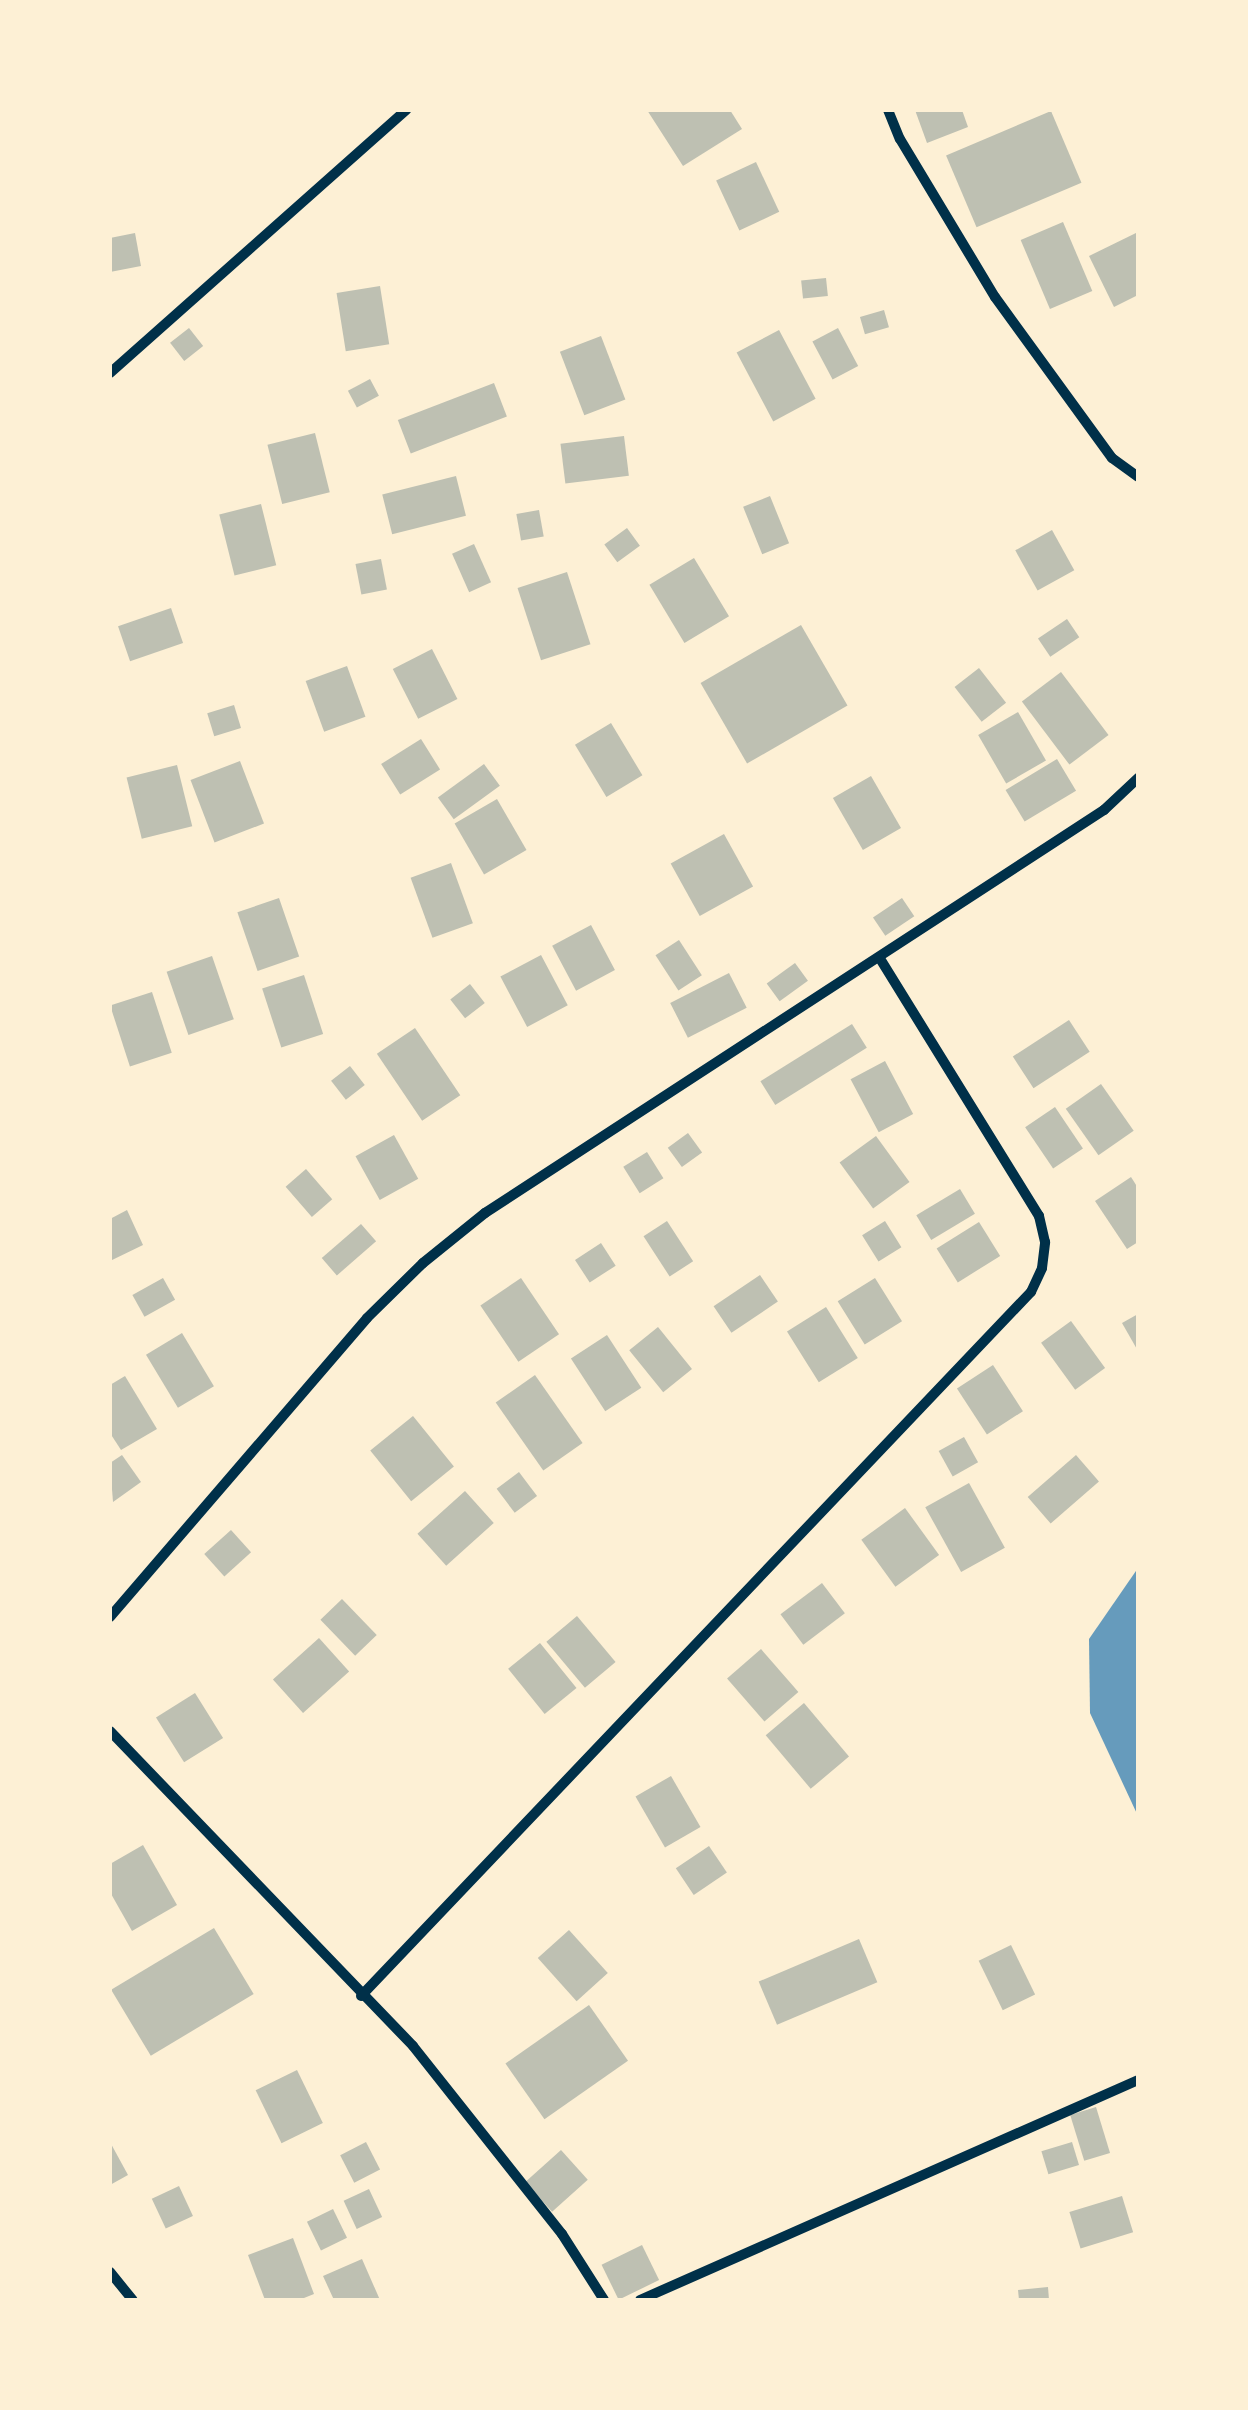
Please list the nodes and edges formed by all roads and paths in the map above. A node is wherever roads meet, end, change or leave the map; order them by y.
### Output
1 (406, 110) edge
2 (888, 110) edge
3 (110, 372) edge
4 (1138, 478) edge
5 (1138, 778) edge
6 (879, 957) junction
7 (110, 1617) edge
8 (110, 1731) edge
9 (361, 1996) junction
10 (1138, 2080) edge
11 (110, 2272) edge
12 (133, 2300) edge
13 (604, 2300) edge
14 (640, 2300) edge

1 - 3 street
2 - 4 street
5 - 6 street
6 - 7 street
6 - 9 street
8 - 9 street
9 - 13 street
10 - 14 street
11 - 12 street

